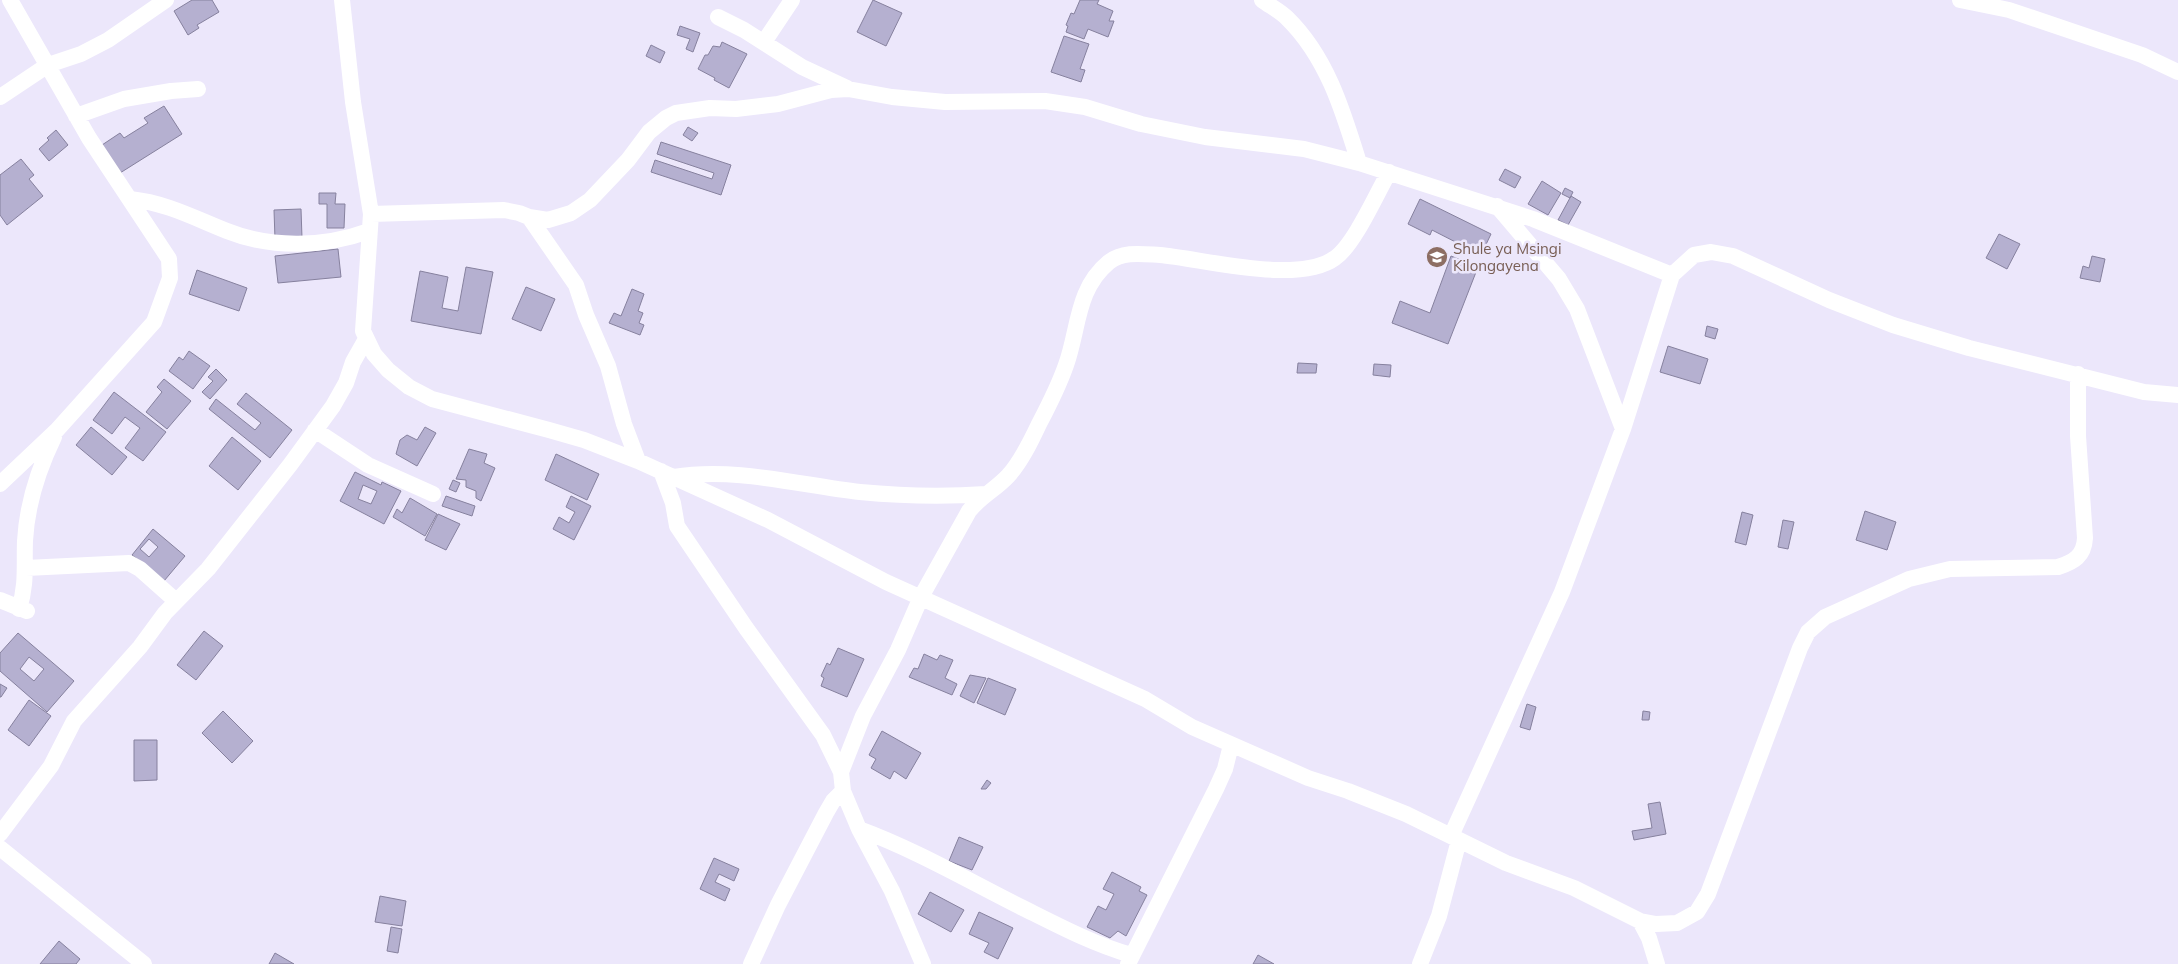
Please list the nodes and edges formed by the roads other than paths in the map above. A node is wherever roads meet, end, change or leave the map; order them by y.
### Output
1 (10, 0) edge
2 (166, 0) edge
3 (342, 0) edge
4 (792, 0) edge
5 (1262, 0) edge
6 (1960, 0) edge
7 (718, 17) dead end
8 (764, 42) junction
9 (48, 65) junction
10 (2178, 72) edge
11 (198, 89) dead end
12 (848, 89) junction
13 (0, 98) edge
14 (76, 116) junction
15 (1359, 163) junction
16 (1389, 172) junction
17 (130, 199) junction
18 (1497, 206) junction
19 (371, 214) junction
20 (529, 218) junction
21 (370, 231) junction
22 (1672, 274) junction
23 (366, 339) junction
24 (2078, 374) junction
25 (2178, 395) edge
26 (1623, 429) junction
27 (57, 430) junction
28 (315, 430) junction
29 (638, 461) junction
30 (668, 474) junction
31 (0, 484) edge
32 (433, 494) dead end
33 (986, 494) junction
34 (26, 568) junction
35 (921, 597) junction
36 (0, 600) edge
37 (176, 602) junction
38 (1231, 745) junction
39 (841, 772) junction
40 (843, 792) junction
41 (858, 828) junction
42 (0, 834) edge
43 (1455, 838) junction
44 (0, 848) edge
45 (1640, 921) junction
46 (1129, 960) edge
47 (144, 964) edge
48 (751, 964) edge
49 (923, 964) edge
50 (1420, 964) edge
51 (1657, 964) edge

1 - 9 street
2 - 9 street
3 - 19 street
4 - 8 street
5 - 15 street
6 - 10 street
7 - 8 street
8 - 12 street
9 - 13 street
9 - 14 street
11 - 14 street
12 - 15 street
12 - 20 street
14 - 17 street
15 - 16 street
16 - 18 street
16 - 33 street
17 - 21 street
17 - 27 street
18 - 22 street
18 - 26 street
19 - 20 street
19 - 21 street
20 - 29 street
21 - 23 street
22 - 24 street
22 - 26 street
23 - 28 street
23 - 29 street
24 - 25 street
24 - 45 street
26 - 43 street
27 - 31 street
27 - 34 street
28 - 32 street
28 - 37 street
29 - 30 street
30 - 33 street
30 - 35 street
30 - 39 street
33 - 35 street
34 - 36 street
34 - 37 street
35 - 38 street
35 - 39 street
37 - 42 street
38 - 43 street
38 - 46 street
39 - 40 street
40 - 41 street
40 - 48 street
41 - 46 street
41 - 49 street
43 - 45 street
43 - 50 street
44 - 47 street
45 - 51 street

